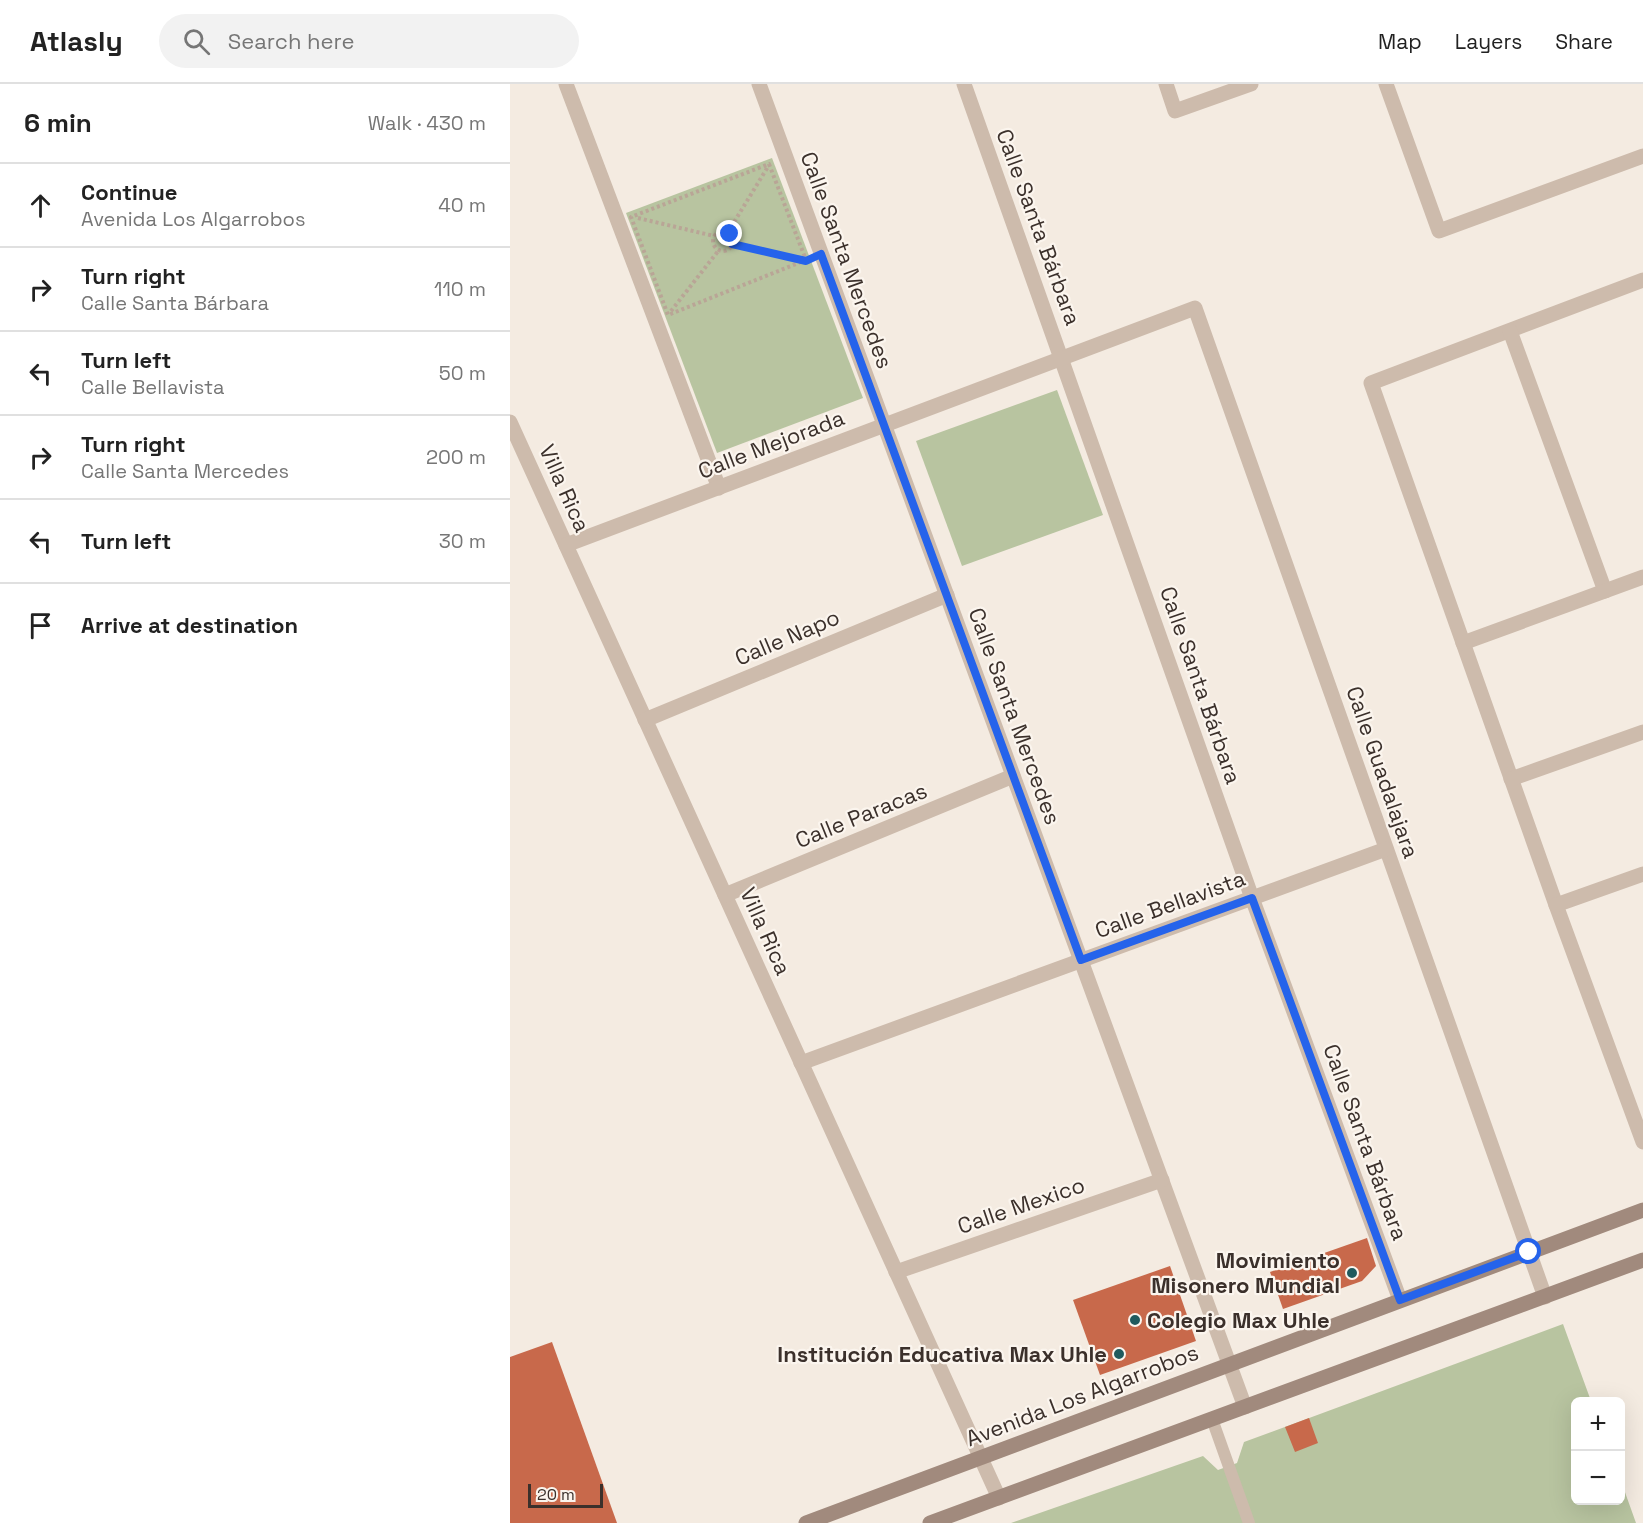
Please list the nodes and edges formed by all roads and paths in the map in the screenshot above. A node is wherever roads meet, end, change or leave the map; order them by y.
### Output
1 (566, 84) edge
2 (759, 84) edge
3 (964, 84) edge
4 (1166, 84) edge
5 (1251, 84) edge
6 (1386, 84) edge
7 (1643, 156) edge
8 (786, 158) junction
9 (769, 164) junction
10 (624, 219) junction
11 (728, 232) junction
12 (714, 236) junction
13 (732, 244) junction
14 (719, 250) junction
15 (821, 254) junction
16 (806, 261) junction
17 (1643, 280) edge
18 (1195, 308) joint
19 (661, 317) junction
20 (1510, 331) junction
21 (1061, 358) junction
22 (510, 422) edge
23 (884, 425) junction
24 (719, 488) junction
25 (566, 546) junction
26 (1643, 577) edge
27 (1605, 591) junction
28 (947, 595) junction
29 (1463, 643) junction
30 (645, 720) junction
31 (1643, 732) edge
32 (1013, 776) junction
33 (1511, 779) junction
34 (1386, 849) junction
35 (1643, 874) edge
36 (725, 895) junction
37 (1252, 898) junction
38 (1556, 905) junction
39 (1081, 960) junction
40 (801, 1063) junction
41 (1643, 1142) edge
42 (1162, 1180) junction
43 (1643, 1210) edge
44 (1529, 1252) junction
45 (1643, 1260) edge
46 (896, 1272) junction
47 (1545, 1297) junction
48 (1400, 1300) junction
49 (1230, 1364) junction
50 (1245, 1407) junction
51 (1212, 1419) junction
52 (981, 1457) junction
53 (999, 1498) junction
54 (806, 1523) edge
55 (930, 1523) edge
56 (1249, 1523) edge

1 - 10 street
2 - 8 street, Calle Santa Mercedes
3 - 21 street, Calle Santa Bárbara
4 - 5 street
6 - 7 street
8 - 9 path
8 - 15 street, Calle Santa Mercedes
9 - 10 path
9 - 11 path
9 - 16 path
10 - 12 path
10 - 19 street
10 - 19 path
11 - 12 path
11 - 13 path
12 - 14 path
13 - 14 path
13 - 16 path
14 - 19 path
15 - 16 path
15 - 23 street, Calle Santa Mercedes
16 - 19 path
17 - 20 street
18 - 21 street, Calle Mejorada
18 - 34 street, Calle Guadalajara
19 - 24 street
20 - 27 street
20 - 29 street
21 - 23 street, Calle Mejorada
21 - 37 street, Calle Santa Bárbara
22 - 25 street, Villa Rica
23 - 24 street, Calle Mejorada
23 - 28 street, Calle Santa Mercedes
24 - 25 street, Calle Mejorada
25 - 30 street, Villa Rica
26 - 27 street
27 - 29 street
28 - 30 street, Calle Napo
28 - 32 street, Calle Santa Mercedes
29 - 33 street
30 - 36 street, Villa Rica
31 - 33 street
32 - 36 street, Calle Paracas
32 - 39 street, Calle Santa Mercedes
33 - 38 street
34 - 37 street, Calle Bellavista
34 - 44 street, Calle Guadalajara
35 - 38 street
36 - 40 street, Villa Rica
37 - 39 street, Calle Bellavista
37 - 48 street, Calle Santa Bárbara
38 - 41 street
39 - 40 street, Calle Bellavista
39 - 42 street, Calle Santa Mercedes
40 - 46 street, Villa Rica
42 - 46 street, Calle Mexico
42 - 49 street, Calle Santa Mercedes
43 - 44 street, Avenida Los Algarrobos
44 - 47 street, Calle Guadalajara
44 - 48 street, Avenida Los Algarrobos
45 - 47 street
46 - 52 street, Villa Rica
47 - 50 street
48 - 49 street, Avenida Los Algarrobos
49 - 50 street, Calle Santa Mercedes
49 - 52 street, Avenida Los Algarrobos
50 - 51 street
51 - 53 street
51 - 56 lane
52 - 53 street, Villa Rica
52 - 54 street, Avenida Los Algarrobos
53 - 55 street

